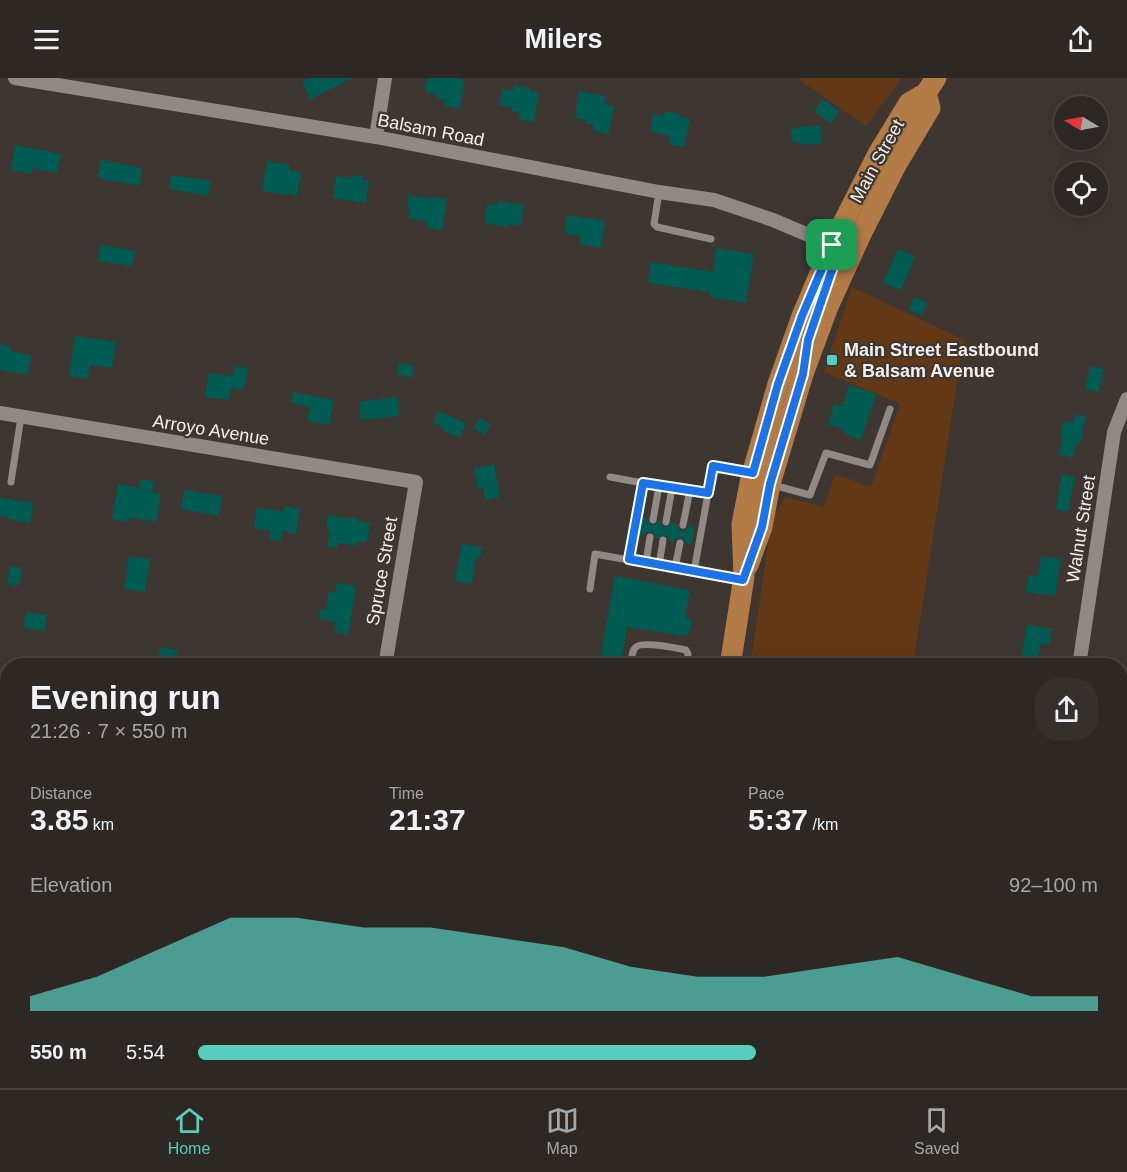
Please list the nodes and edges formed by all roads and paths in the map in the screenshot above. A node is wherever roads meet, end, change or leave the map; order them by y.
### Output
1 (16, 78) edge
2 (385, 78) edge
3 (931, 86) edge
4 (376, 137) junction
5 (659, 192) junction
6 (711, 238) dead end
7 (832, 245) junction
8 (803, 374) junction
9 (1127, 399) edge
10 (890, 410) dead end
11 (0, 413) edge
12 (21, 417) junction
13 (610, 477) dead end
14 (761, 478) junction
15 (11, 482) dead end
16 (416, 482) joint
17 (643, 483) junction
18 (659, 486) junction
19 (672, 488) junction
20 (690, 490) junction
21 (708, 493) junction
22 (653, 520) dead end
23 (666, 522) dead end
24 (683, 525) dead end
25 (650, 537) dead end
26 (663, 540) dead end
27 (680, 543) dead end
28 (629, 559) junction
29 (646, 562) junction
30 (659, 565) junction
31 (675, 568) junction
32 (694, 571) junction
33 (743, 580) junction
34 (590, 589) dead end
35 (385, 658) edge
36 (633, 658) edge
37 (688, 658) edge
38 (731, 658) edge
39 (1080, 658) edge

1 - 4 street, Balsam Road
2 - 4 street
3 - 7 main road, Main Street
3 - 8 main road, Main Street
4 - 5 street, Balsam Road
5 - 6 lane
5 - 7 street, Balsam Road
7 - 8 main road
7 - 14 main road, Main Street
8 - 14 main road, Main Street
9 - 39 street, Walnut Street
10 - 14 lane
11 - 12 street, Arroyo Avenue
12 - 15 lane
12 - 16 street, Arroyo Avenue
13 - 17 lane
14 - 21 lane
14 - 33 main road, Main Street
16 - 35 street, Spruce Street
17 - 18 lane
17 - 28 lane
18 - 19 lane
18 - 22 lane
19 - 20 lane
19 - 23 lane
20 - 21 lane
20 - 24 lane
21 - 32 lane
25 - 29 lane
26 - 30 lane
27 - 31 lane
28 - 29 lane
28 - 34 lane
29 - 30 lane
30 - 31 lane
31 - 32 lane
32 - 33 lane
33 - 38 main road, Main Street
36 - 37 lane

